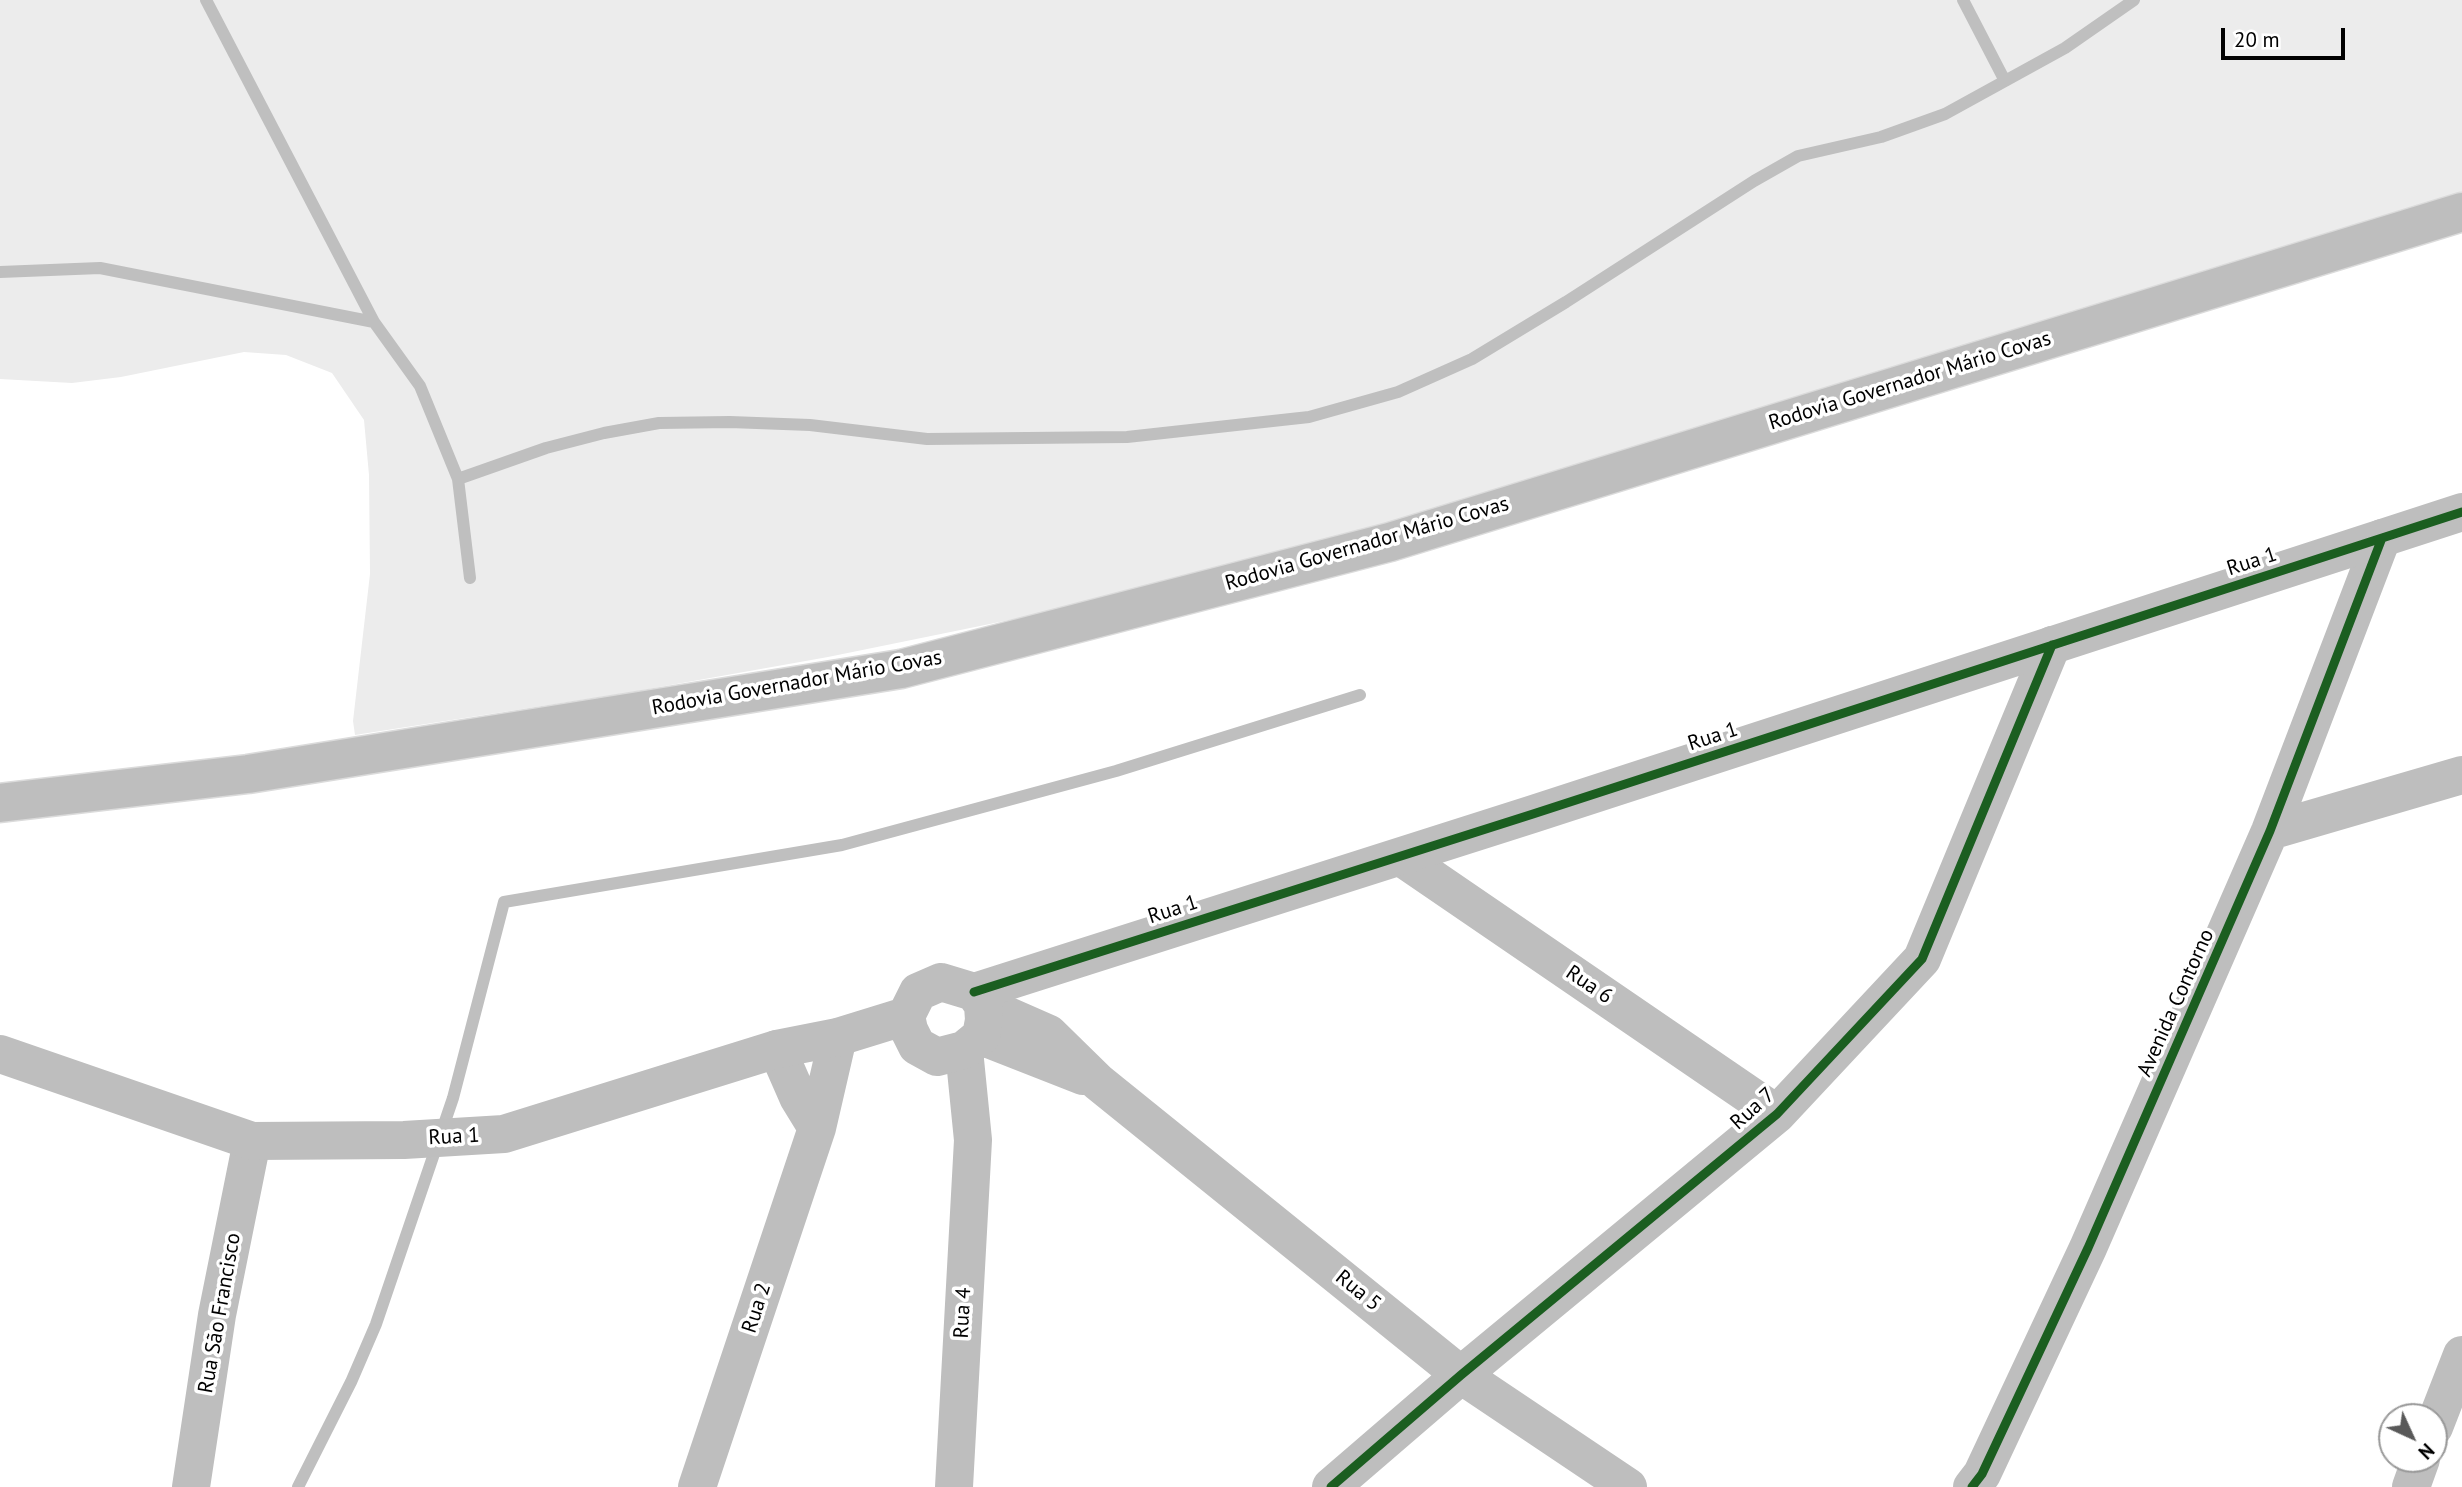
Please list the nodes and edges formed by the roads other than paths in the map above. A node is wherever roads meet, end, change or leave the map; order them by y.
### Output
1 (2462, 212) edge
2 (2462, 512) edge
3 (2382, 538) junction
4 (2052, 645) junction
5 (248, 774) junction
6 (2462, 775) edge
7 (0, 789) edge
8 (0, 803) edge
9 (2270, 831) junction
10 (1401, 857) junction
11 (906, 1016) junction
12 (968, 1028) junction
13 (838, 1037) junction
14 (777, 1049) junction
15 (0, 1054) edge
16 (1777, 1114) junction
17 (817, 1128) junction
18 (252, 1140) junction
19 (2462, 1355) edge
20 (1461, 1375) junction
21 (2443, 1403) edge
22 (1973, 1483) edge
23 (191, 1487) edge
24 (697, 1487) edge
25 (954, 1487) edge
26 (1331, 1487) edge
27 (1628, 1487) edge

1 - 5 street, Rodovia Governador Mário Covas
2 - 3 street, Rua 1
3 - 4 street, Rua 1
3 - 9 street, Avenida Contorno
4 - 10 street, Rua 1
4 - 16 street, Rua 7
5 - 7 street, Rodovia Governador Mário Covas
5 - 8 street, Rodovia Governador Mário Covas
6 - 9 street
9 - 22 street, Avenida Contorno
10 - 12 street, Rua 1
10 - 16 street, Rua 6
11 - 12 street
11 - 12 street
11 - 13 street, Rua 1
12 - 20 street, Rua 5
12 - 25 street, Rua 4
13 - 14 street, Rua 1
13 - 17 street, Rua 2
14 - 17 street
14 - 18 street, Rua 1
15 - 18 street, Rua 1
16 - 20 street, Rua 7
17 - 24 street, Rua 2
18 - 23 street, Rua São Francisco
19 - 21 street
20 - 26 street, Rua 7
20 - 27 street, Rua 5

